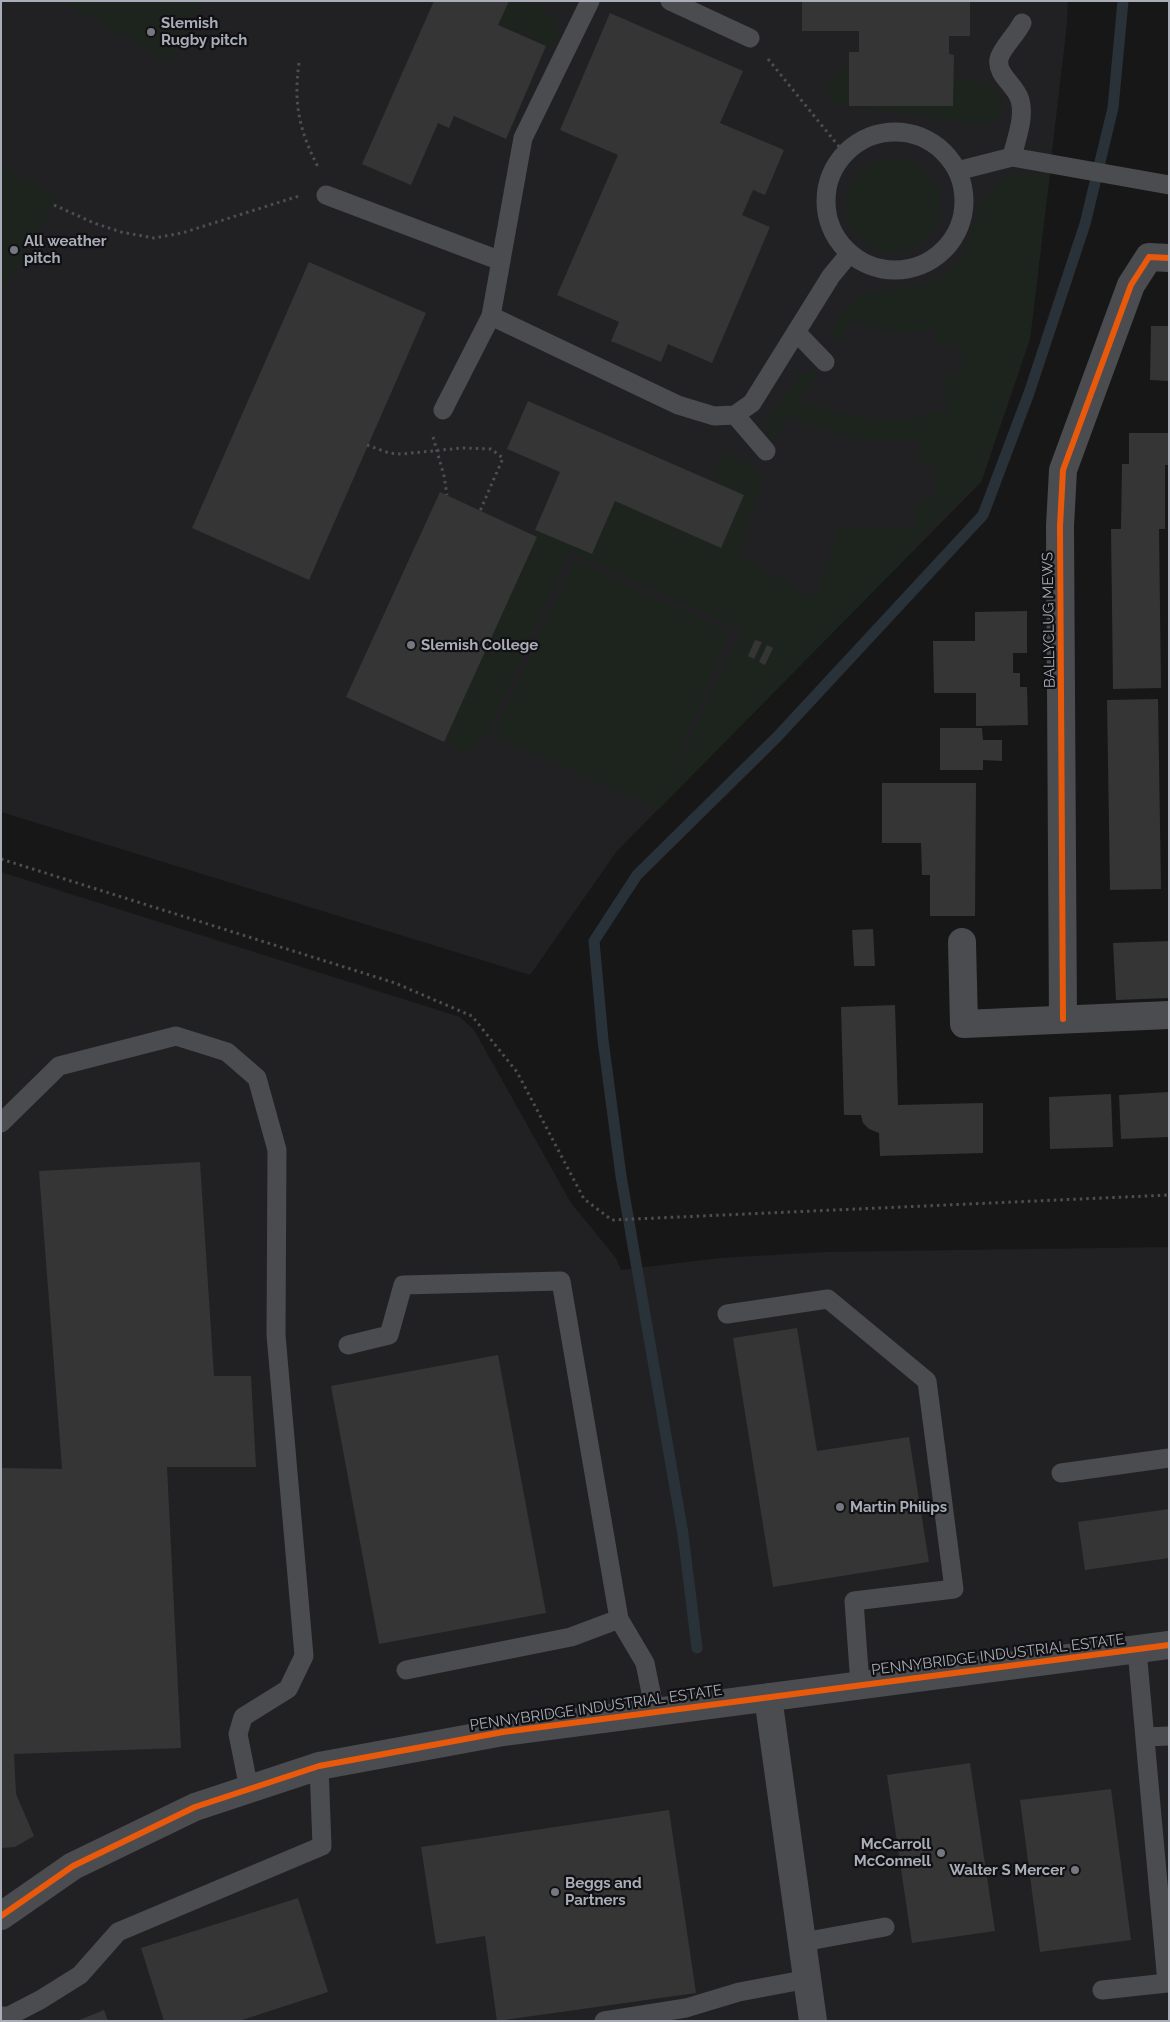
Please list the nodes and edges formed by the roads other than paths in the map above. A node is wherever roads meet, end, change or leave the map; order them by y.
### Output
1 (590, 1) edge
2 (670, 1) edge
3 (1022, 23) dead end
4 (750, 38) road end
5 (1012, 157) junction
6 (957, 171) junction
7 (1169, 184) edge
8 (326, 195) road end
9 (850, 253) junction
10 (1169, 258) edge
11 (501, 261) junction
12 (492, 316) junction
13 (796, 332) junction
14 (825, 362) dead end
15 (443, 410) road end
16 (735, 415) junction
17 (766, 451) dead end
18 (962, 942) dead end
19 (1169, 1015) edge
20 (1063, 1019) junction
21 (1, 1123) edge
22 (727, 1314) dead end
23 (348, 1346) dead end
24 (1169, 1458) edge
25 (1061, 1472) dead end
26 (619, 1619) junction
27 (1169, 1645) edge
28 (1138, 1650) junction
29 (406, 1670) dead end
30 (860, 1685) junction
31 (768, 1696) junction
32 (655, 1712) junction
33 (1169, 1736) edge
34 (1146, 1737) junction
35 (319, 1766) junction
36 (249, 1789) junction
37 (1, 1916) edge
38 (885, 1927) dead end
39 (803, 1942) junction
40 (808, 1979) junction
41 (1168, 1983) edge
42 (1102, 1990) dead end
43 (1, 2016) edge
44 (604, 2021) edge
45 (813, 2021) edge

1 - 11 lane
2 - 4 lane
3 - 5 lane
5 - 6 lane
5 - 7 lane
6 - 9 lane
6 - 9 lane
8 - 11 lane
9 - 13 lane
10 - 20 street, BALLYCLUG MEWS
11 - 12 lane
12 - 15 lane
12 - 16 lane
13 - 14 lane
13 - 16 lane
16 - 17 lane
18 - 20 street
19 - 20 street
21 - 36 lane
22 - 30 lane
23 - 26 lane
24 - 25 lane
26 - 29 lane
26 - 32 lane
27 - 28 street, PENNYBRIDGE INDUSTRIAL ESTATE
28 - 30 street, PENNYBRIDGE INDUSTRIAL ESTATE
28 - 34 lane
30 - 31 street, PENNYBRIDGE INDUSTRIAL ESTATE
31 - 32 street, PENNYBRIDGE INDUSTRIAL ESTATE
31 - 39 street
32 - 35 street, PENNYBRIDGE INDUSTRIAL ESTATE
33 - 34 lane
34 - 41 lane
35 - 36 street, PENNYBRIDGE INDUSTRIAL ESTATE
35 - 43 lane
36 - 37 street, PENNYBRIDGE INDUSTRIAL ESTATE
38 - 39 lane
39 - 40 street
40 - 44 lane
40 - 45 street
41 - 42 lane

